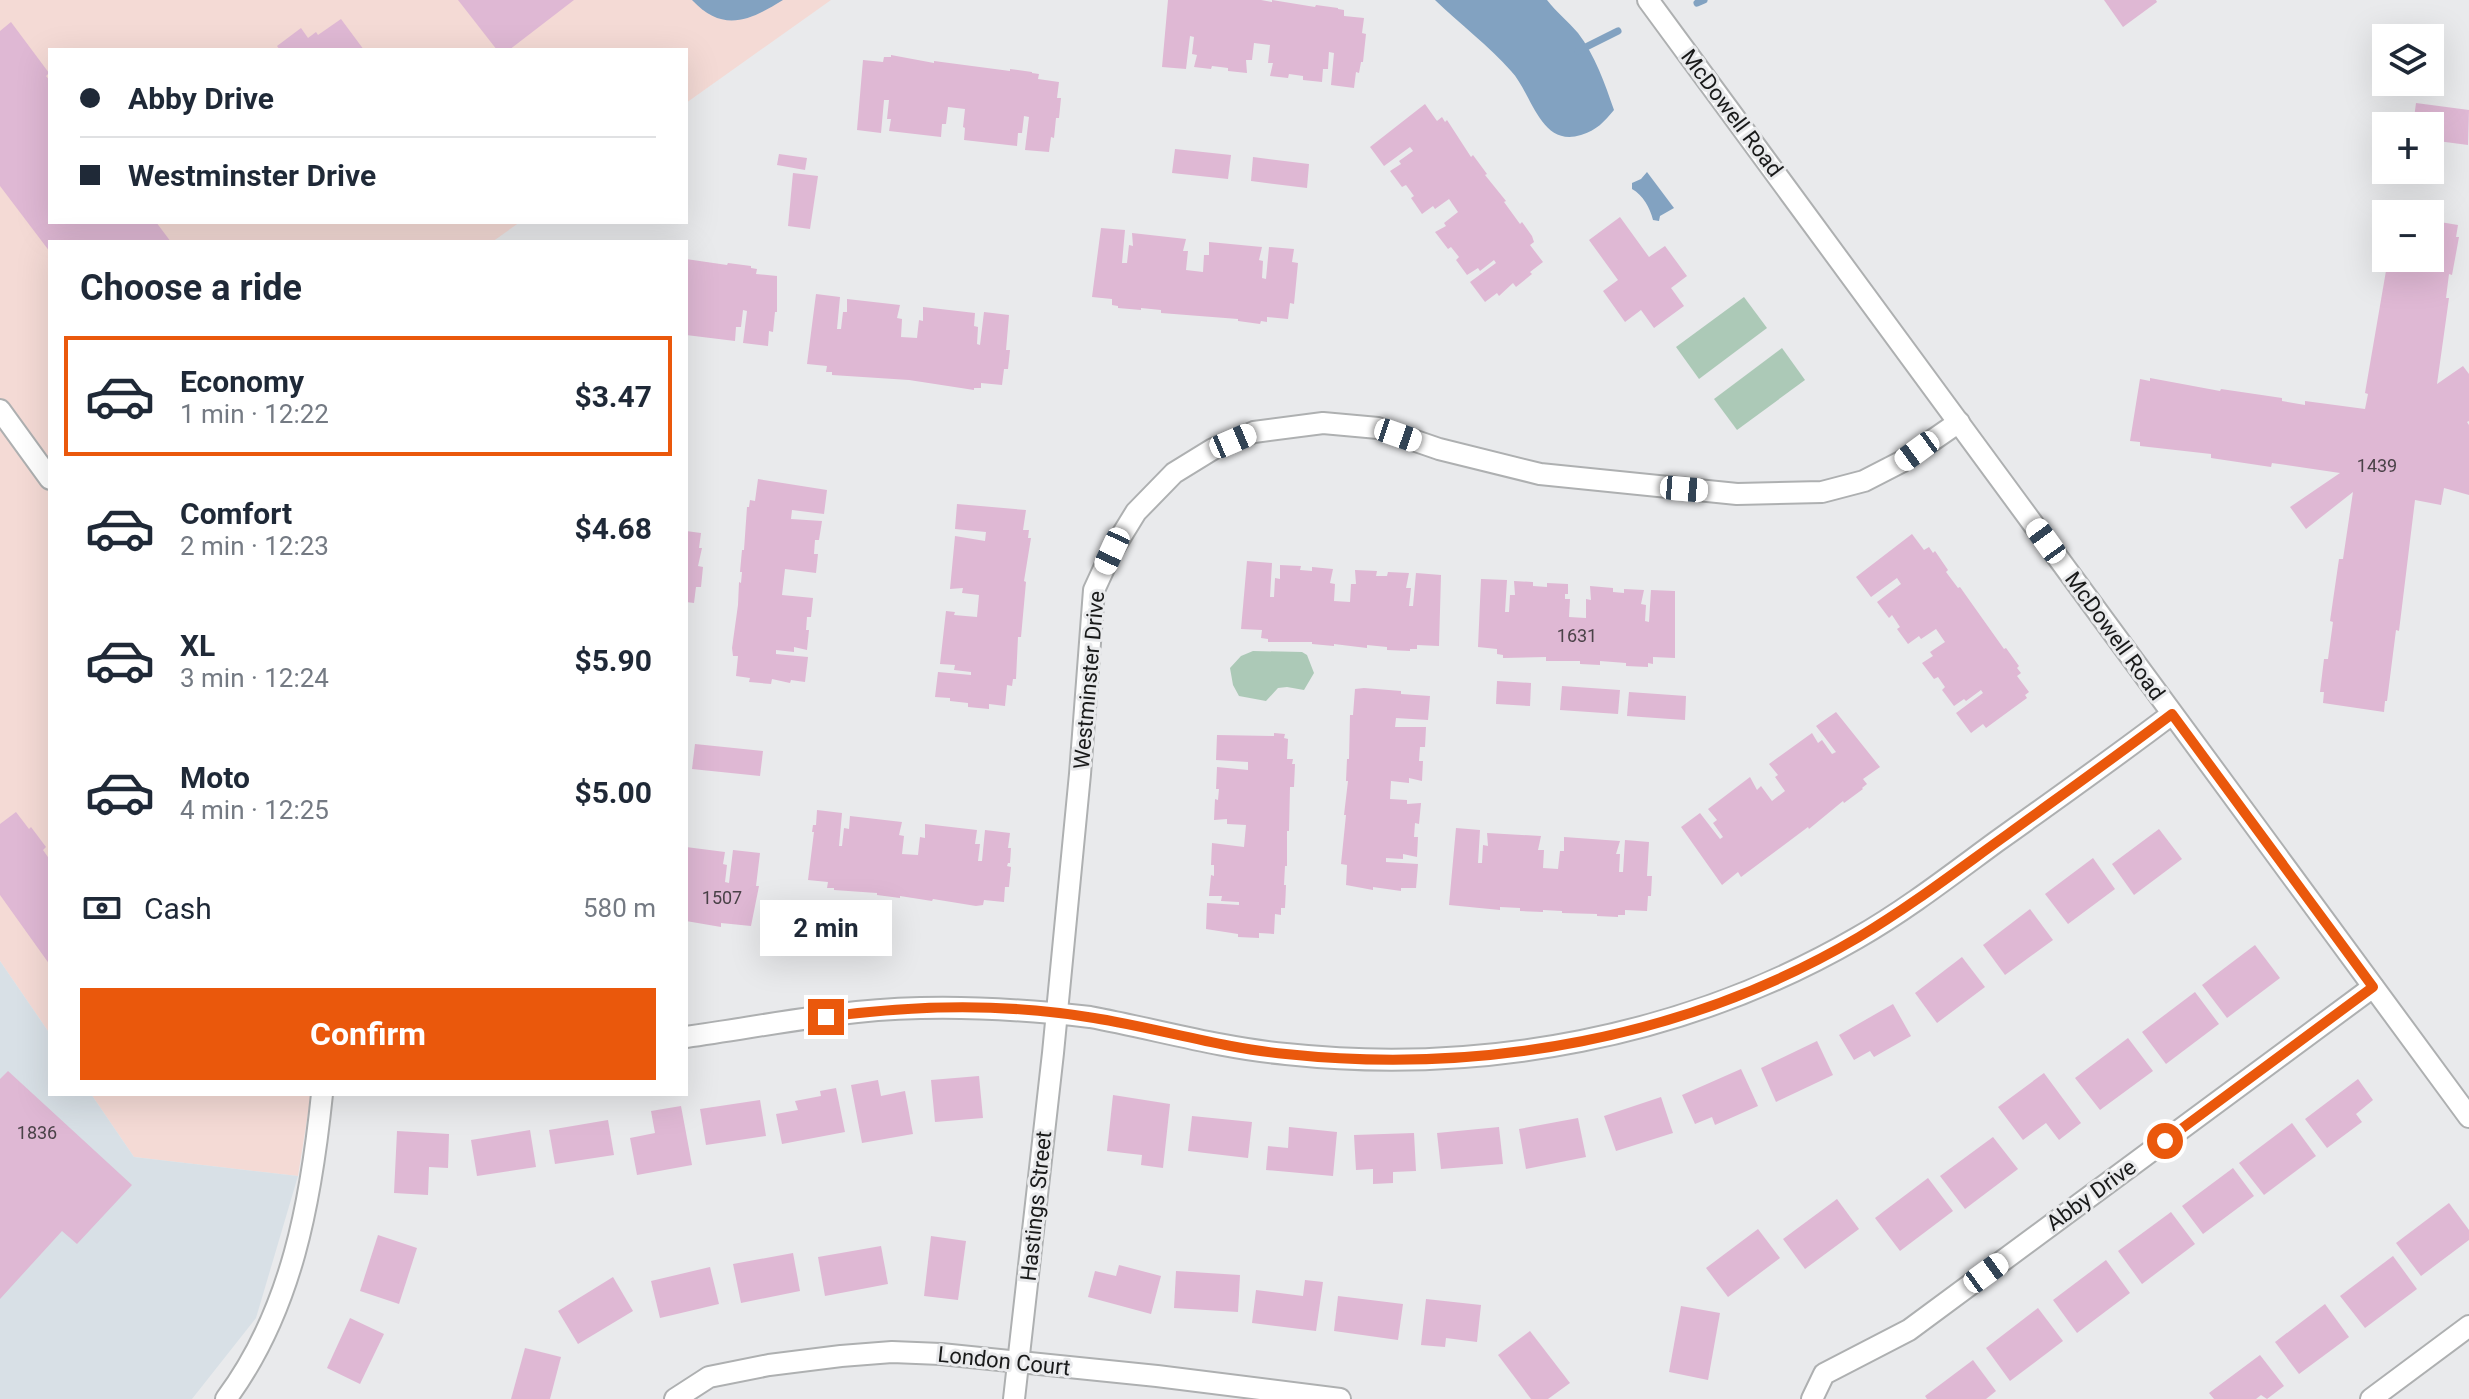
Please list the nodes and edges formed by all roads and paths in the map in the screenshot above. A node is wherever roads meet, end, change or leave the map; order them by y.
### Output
1 (1648, 0) edge
2 (0, 410) edge
3 (1959, 422) junction
4 (48, 476) edge
5 (2172, 714) junction
6 (2373, 987) junction
7 (1057, 1013) junction
8 (688, 1037) edge
9 (322, 1096) edge
10 (2469, 1117) edge
11 (2469, 1326) edge
12 (1019, 1362) junction
13 (226, 1399) edge
14 (675, 1399) edge
15 (1014, 1399) edge
16 (1340, 1399) edge
17 (1812, 1399) edge
18 (2371, 1399) edge

1 - 3 street, McDowell Road
2 - 4 street
3 - 5 street, McDowell Road
3 - 7 street, Westminster Drive
5 - 6 street, McDowell Road
5 - 7 street
6 - 10 street, McDowell Road
6 - 17 street, Abby Drive
7 - 8 street
7 - 12 street, Hastings Street
9 - 13 street
11 - 18 street
12 - 14 street, London Court
12 - 15 street, Hastings Street
12 - 16 street, London Court

